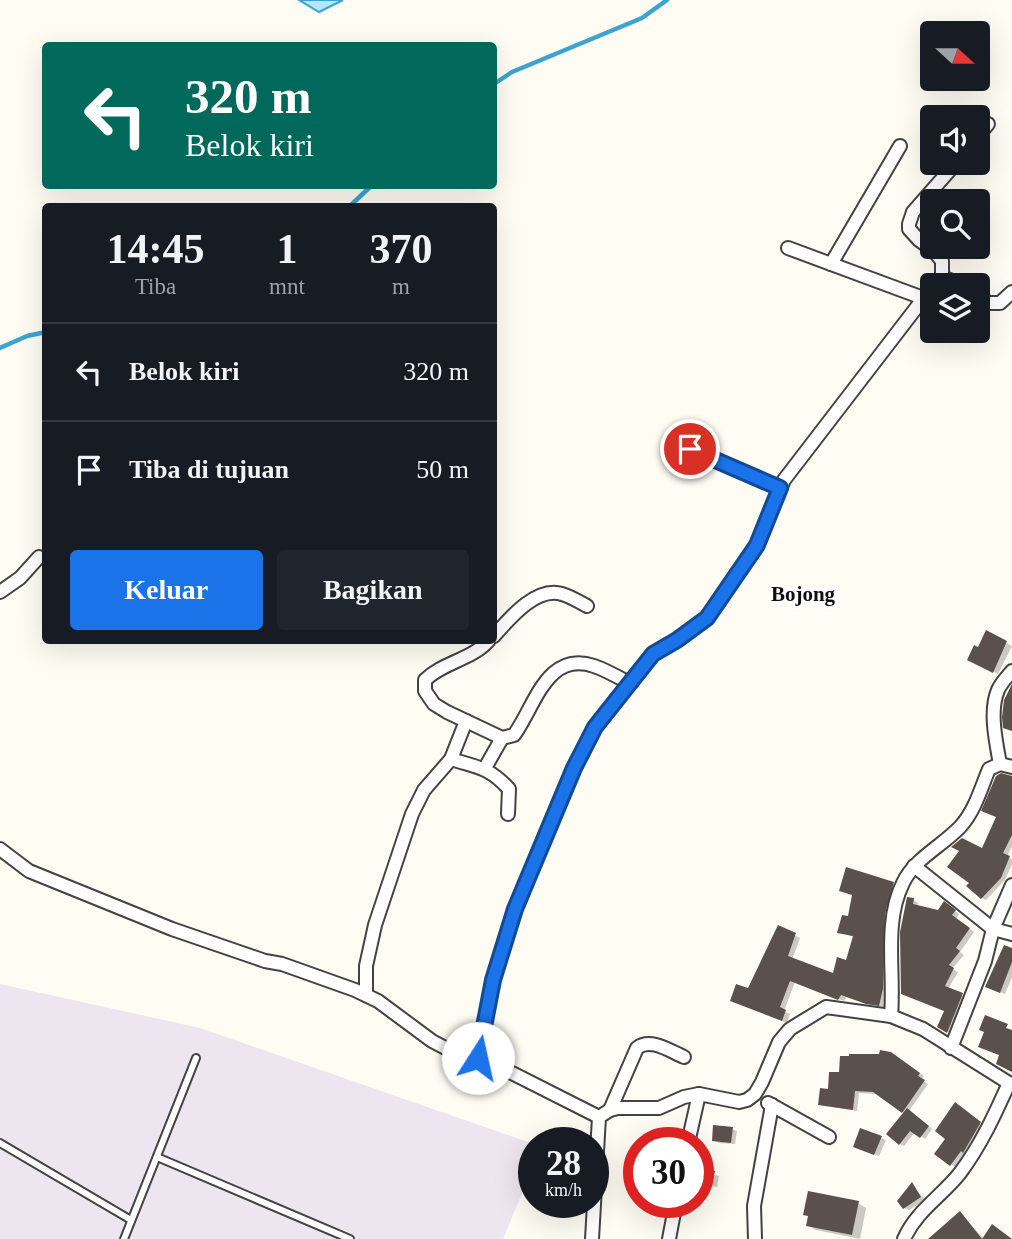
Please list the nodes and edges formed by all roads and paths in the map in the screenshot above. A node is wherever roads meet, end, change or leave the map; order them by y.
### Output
1 (900, 146) dead end
2 (945, 175) edge
3 (788, 248) dead end
4 (831, 264) junction
5 (939, 273) edge
6 (1012, 292) edge
7 (920, 297) edge
8 (920, 302) edge
9 (990, 303) edge
10 (690, 449) dead end
11 (780, 488) junction
12 (39, 557) dead end
13 (0, 592) edge
14 (587, 606) dead end
15 (497, 633) edge
16 (486, 644) edge
17 (1012, 671) edge
18 (629, 683) junction
19 (466, 721) junction
20 (502, 737) junction
21 (452, 759) junction
22 (1006, 766) edge
23 (485, 768) junction
24 (508, 814) dead end
25 (0, 849) edge
26 (914, 866) junction
27 (1012, 885) edge
28 (993, 929) junction
29 (1012, 934) edge
30 (366, 995) junction
31 (891, 1016) junction
32 (951, 1048) junction
33 (684, 1057) dead end
34 (196, 1058) dead end
35 (478, 1058) junction
36 (1010, 1084) edge
37 (699, 1094) junction
38 (755, 1094) junction
39 (772, 1105) junction
40 (604, 1113) junction
41 (692, 1127) edge
42 (829, 1137) dead end
43 (0, 1143) edge
44 (156, 1157) junction
45 (673, 1218) edge
46 (131, 1220) junction
47 (124, 1239) edge
48 (350, 1239) edge
49 (592, 1239) edge
50 (669, 1239) edge
51 (755, 1239) edge
52 (904, 1239) edge

1 - 4 street
2 - 5 street
3 - 4 street
4 - 7 street
6 - 9 street
8 - 11 street
10 - 11 street
11 - 18 street
12 - 13 street
14 - 15 street
16 - 19 street
17 - 22 street
18 - 20 street
18 - 35 street
19 - 20 street
19 - 21 street
20 - 23 street
21 - 23 street
21 - 30 street
22 - 26 street
23 - 24 street
25 - 30 street
26 - 28 street
26 - 31 street
27 - 28 street
28 - 29 street
28 - 32 street
30 - 35 street
31 - 32 street
31 - 38 street
32 - 36 street
33 - 40 street
34 - 44 lane
35 - 40 street
36 - 52 street
37 - 38 street
37 - 40 street
37 - 41 street
38 - 39 street
39 - 42 street
39 - 51 street
40 - 49 street
43 - 46 lane
44 - 46 lane
44 - 48 lane
45 - 50 street
46 - 47 lane

